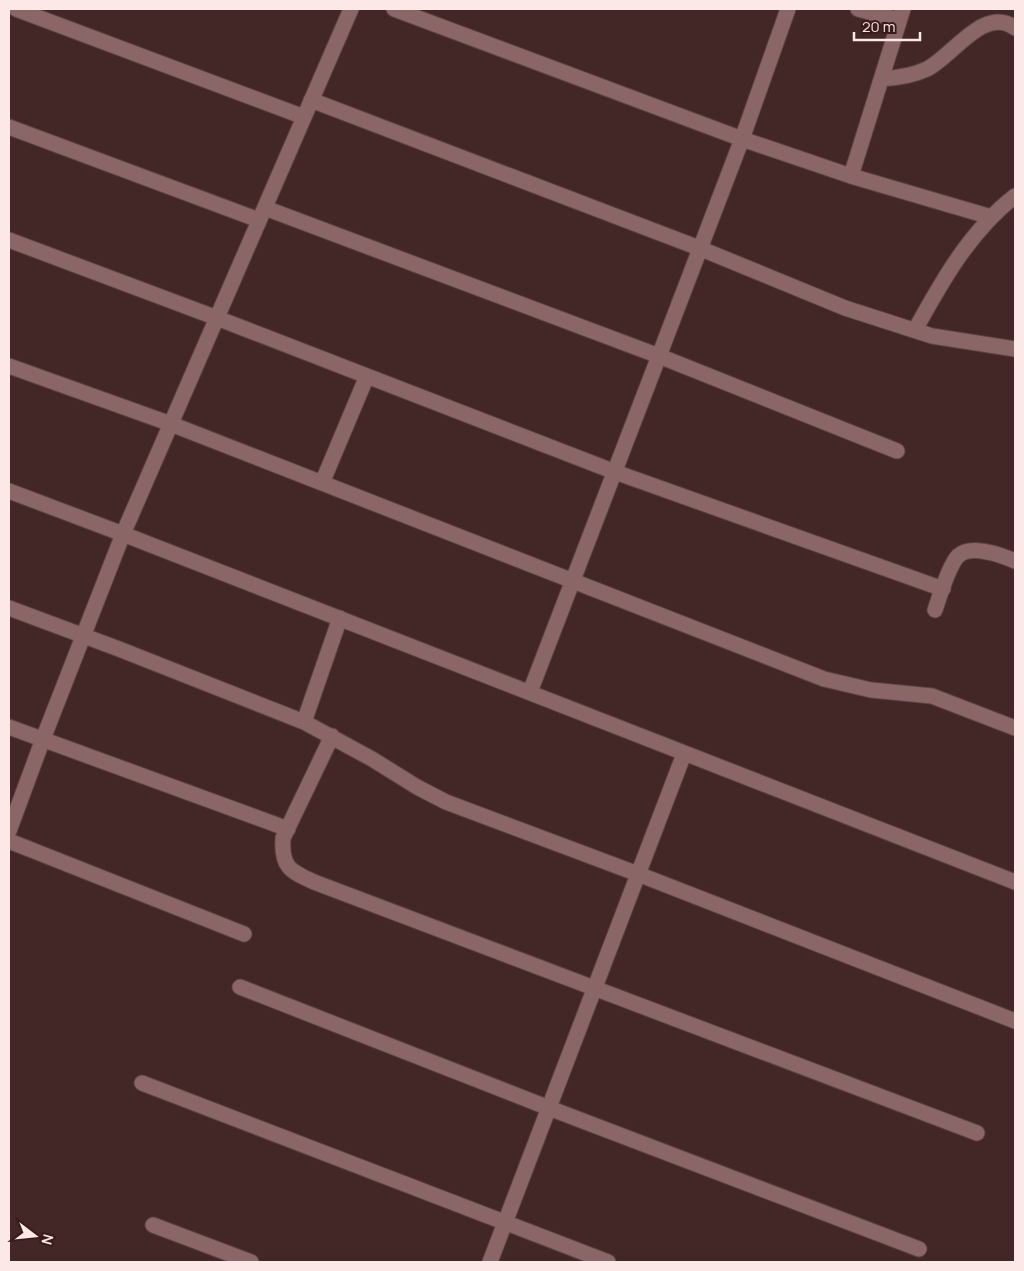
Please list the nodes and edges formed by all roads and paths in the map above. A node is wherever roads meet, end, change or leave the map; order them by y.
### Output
1 (16, 9) edge
2 (351, 9) edge
3 (394, 9) edge
4 (788, 9) edge
5 (858, 9) edge
6 (901, 15) edge
7 (1015, 28) edge
8 (881, 79) junction
9 (311, 100) junction
10 (304, 117) junction
11 (9, 127) edge
12 (742, 139) junction
13 (851, 176) junction
14 (1015, 196) edge
15 (262, 214) junction
16 (991, 217) junction
17 (9, 240) edge
18 (699, 248) junction
19 (217, 318) junction
20 (915, 330) junction
21 (1015, 349) edge
22 (659, 356) junction
23 (9, 366) edge
24 (367, 376) junction
25 (171, 424) junction
26 (897, 451) dead end
27 (615, 472) junction
28 (322, 483) junction
29 (9, 491) edge
30 (123, 534) junction
31 (1015, 560) edge
32 (573, 581) junction
33 (942, 589) junction
34 (9, 608) edge
35 (935, 610) dead end
36 (340, 618) junction
37 (84, 636) junction
38 (530, 692) junction
39 (304, 722) junction
40 (9, 727) edge
41 (1015, 728) edge
42 (332, 736) junction
43 (43, 738) junction
44 (684, 754) junction
45 (288, 829) junction
46 (9, 831) edge
47 (9, 841) edge
48 (638, 874) junction
49 (1015, 882) edge
50 (244, 934) dead end
51 (240, 986) dead end
52 (595, 989) junction
53 (1015, 1021) edge
54 (142, 1083) dead end
55 (549, 1108) junction
56 (978, 1133) dead end
57 (505, 1222) junction
58 (153, 1225) dead end
59 (919, 1249) dead end
60 (251, 1262) edge
61 (490, 1262) edge
62 (608, 1262) edge

1 - 10 street
2 - 9 street
3 - 12 street
4 - 12 street
5 - 6 street
6 - 8 street
7 - 8 street
8 - 13 street
9 - 10 street
9 - 18 street
10 - 15 street
11 - 15 street
12 - 13 street
12 - 18 street
13 - 16 street
14 - 16 street
15 - 19 street
15 - 22 street
16 - 20 street
17 - 19 street
18 - 20 street
18 - 22 street
19 - 24 street
19 - 25 street
20 - 21 street
22 - 26 street
22 - 27 street
23 - 25 street
24 - 27 street
24 - 28 street
25 - 28 street
25 - 30 street
27 - 32 street
27 - 33 street
28 - 32 street
29 - 30 street
30 - 36 street
30 - 37 street
31 - 33 street
32 - 38 street
32 - 41 street
33 - 35 street
34 - 37 street
36 - 38 street
36 - 39 street
37 - 39 street
37 - 43 street
38 - 44 street
39 - 42 street
40 - 43 street
42 - 45 street
42 - 48 street
43 - 45 street
43 - 46 street
44 - 48 street
44 - 49 street
45 - 52 street
47 - 50 street
48 - 52 street
48 - 53 street
51 - 55 street
52 - 55 street
52 - 56 street
54 - 57 street
55 - 57 street
55 - 59 street
57 - 61 street
57 - 62 street
58 - 60 street

